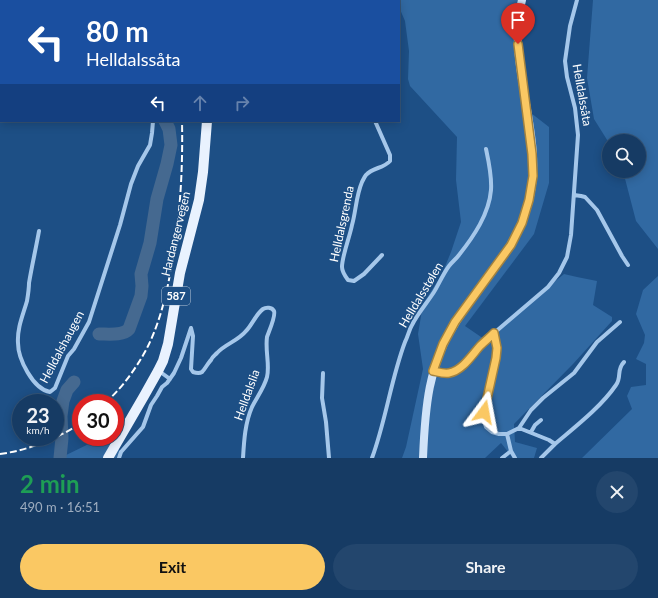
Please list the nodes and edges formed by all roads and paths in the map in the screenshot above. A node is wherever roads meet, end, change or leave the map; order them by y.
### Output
1 (522, 0) edge
2 (577, 0) edge
3 (153, 122) edge
4 (207, 122) edge
5 (375, 122) edge
6 (486, 149) dead end
7 (574, 195) junction
8 (39, 231) dead end
9 (382, 255) dead end
10 (628, 265) dead end
11 (620, 322) dead end
12 (494, 333) junction
13 (624, 362) dead end
14 (158, 371) junction
15 (433, 371) junction
16 (323, 373) dead end
17 (170, 379) junction
18 (541, 420) dead end
19 (519, 428) junction
20 (531, 432) junction
21 (507, 434) junction
22 (555, 444) junction
23 (511, 450) junction
24 (108, 458) edge
25 (119, 458) edge
26 (242, 458) edge
27 (329, 458) edge
28 (372, 458) edge
29 (423, 458) edge
30 (502, 458) edge
31 (515, 458) edge
32 (541, 458) edge

1 - 15 main road
2 - 7 street, Helldalssåta
3 - 8 street, Helldalshaugen
4 - 14 main road, Hardangervegen / 587
5 - 9 street, Helldalsgrenda
6 - 28 street, Helldalsstølen
7 - 10 street
7 - 12 street, Helldalssåta
11 - 19 street
12 - 15 street, Helldalssåta
12 - 21 street
13 - 22 street
14 - 17 street
14 - 24 main road, Hardangervegen / 587
15 - 29 main road
16 - 27 street
17 - 25 street, Helldalslia
17 - 26 street, Helldalslia
18 - 20 street
19 - 20 street
19 - 21 street
20 - 22 street
21 - 23 street
22 - 32 street
23 - 30 street
23 - 31 street

